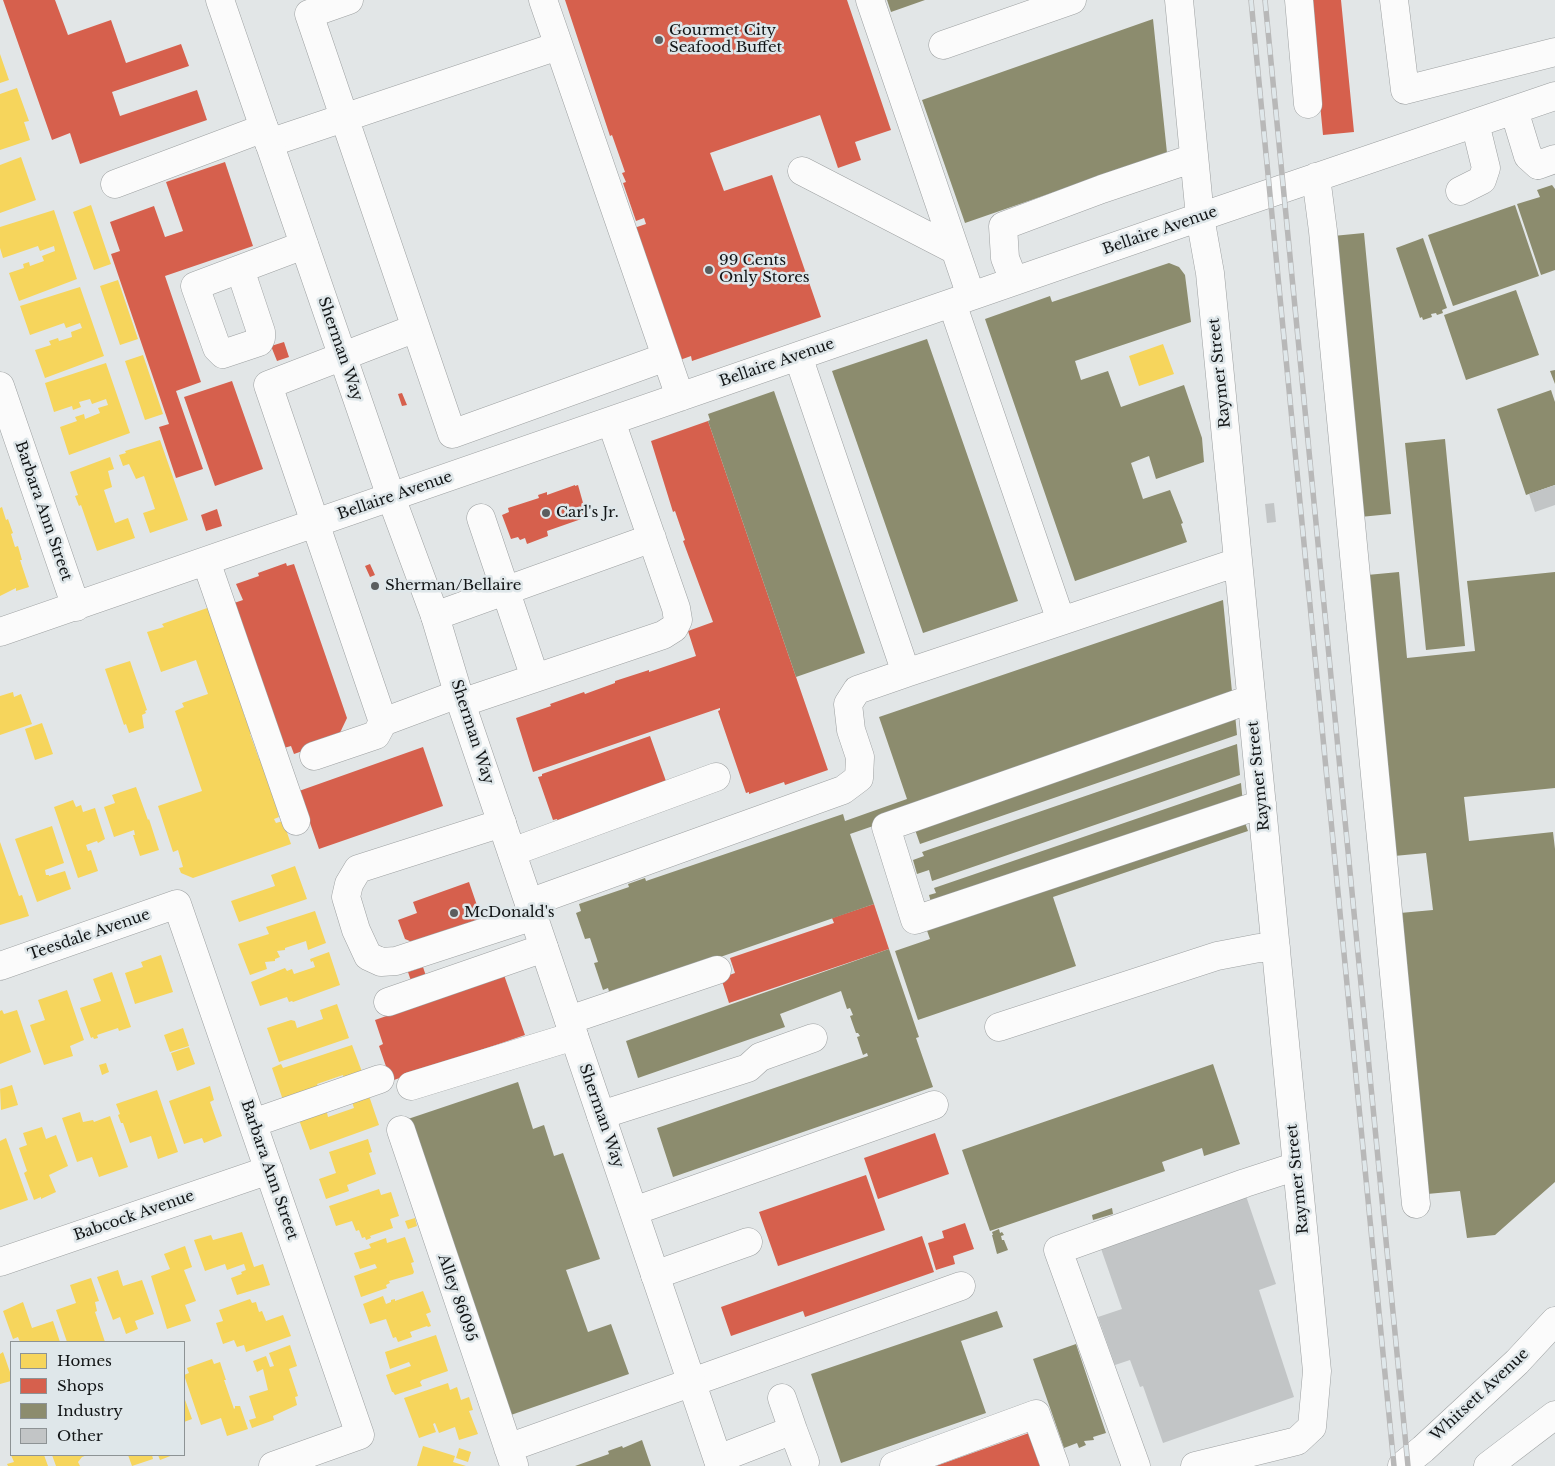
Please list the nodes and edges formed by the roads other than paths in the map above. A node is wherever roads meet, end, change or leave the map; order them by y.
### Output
1 (220, 0) edge
2 (349, 0) edge
3 (543, 0) edge
4 (870, 0) edge
5 (1072, 0) edge
6 (1179, 0) edge
7 (1299, 0) edge
8 (1394, 0) edge
9 (943, 45) dead end
10 (558, 46) junction
11 (1555, 52) edge
12 (1555, 96) edge
13 (1308, 104) dead end
14 (1514, 110) junction
15 (344, 117) junction
16 (1475, 123) junction
17 (266, 135) junction
18 (1194, 158) junction
19 (1555, 158) edge
20 (802, 172) dead end
21 (1316, 178) junction
22 (115, 184) dead end
23 (1460, 192) dead end
24 (1200, 217) junction
25 (304, 245) junction
26 (955, 250) junction
27 (240, 269) dead end
28 (1014, 281) junction
29 (961, 299) junction
30 (416, 328) junction
31 (342, 356) junction
32 (798, 356) junction
33 (666, 357) junction
34 (0, 386) edge
35 (680, 397) junction
36 (612, 421) junction
37 (391, 497) junction
38 (481, 518) dead end
39 (315, 524) junction
40 (652, 538) junction
41 (206, 561) junction
42 (1238, 562) junction
43 (506, 591) junction
44 (76, 606) junction
45 (434, 616) junction
46 (1060, 621) junction
47 (0, 632) edge
48 (906, 673) junction
49 (536, 678) junction
50 (459, 698) junction
51 (1251, 699) junction
52 (383, 722) junction
53 (314, 756) dead end
54 (716, 777) dead end
55 (1262, 804) junction
56 (296, 821) dead end
57 (502, 823) junction
58 (512, 852) junction
59 (177, 904) joint
60 (532, 909) junction
61 (544, 948) junction
62 (1276, 948) junction
63 (0, 966) edge
64 (717, 970) dead end
65 (388, 1002) dead end
66 (999, 1026) dead end
67 (572, 1028) junction
68 (813, 1038) dead end
69 (380, 1079) dead end
70 (411, 1086) dead end
71 (934, 1106) dead end
72 (601, 1115) junction
73 (253, 1123) junction
74 (401, 1130) dead end
75 (1297, 1166) junction
76 (269, 1170) junction
77 (1416, 1204) dead end
78 (634, 1211) junction
79 (748, 1242) dead end
80 (0, 1262) edge
81 (655, 1275) junction
82 (961, 1286) dead end
83 (1555, 1321) edge
84 (692, 1384) junction
85 (782, 1398) dead end
86 (1555, 1415) edge
87 (793, 1430) junction
88 (511, 1457) edge
89 (719, 1462) edge
90 (804, 1462) dead end
91 (273, 1466) edge
92 (894, 1466) edge
93 (1055, 1466) edge
94 (1136, 1466) edge
95 (1195, 1466) edge
96 (1402, 1466) edge
97 (1488, 1466) edge

1 - 17 main road, Sherman Way
2 - 15 main road
3 - 10 main road
4 - 26 main road
5 - 9 main road
6 - 18 main road, Raymer Street
7 - 13 main road
8 - 11 main road
10 - 15 main road
10 - 33 main road
12 - 14 main road, Bellaire Avenue
14 - 16 main road, Bellaire Avenue
14 - 19 main road
15 - 17 main road
15 - 30 main road
16 - 21 main road, Bellaire Avenue
16 - 23 main road
17 - 22 main road
17 - 25 main road, Sherman Way
18 - 24 main road, Raymer Street
18 - 28 main road
20 - 26 main road
21 - 24 main road, Bellaire Avenue
21 - 77 main road
24 - 28 main road, Bellaire Avenue
24 - 42 main road, Raymer Street
25 - 27 main road
25 - 31 main road, Sherman Way
26 - 29 main road
28 - 29 main road, Bellaire Avenue
29 - 32 main road, Bellaire Avenue
29 - 46 main road
30 - 31 main road
30 - 33 main road
31 - 37 main road, Sherman Way
31 - 39 main road
32 - 35 main road, Bellaire Avenue
32 - 48 main road
33 - 35 main road
34 - 44 main road, Barbara Ann Street
35 - 36 main road, Bellaire Avenue
36 - 37 main road, Bellaire Avenue
36 - 40 main road
37 - 39 main road, Bellaire Avenue
37 - 45 main road, Sherman Way
38 - 43 main road
39 - 41 main road, Bellaire Avenue
39 - 52 main road
40 - 43 main road
40 - 49 main road
41 - 44 main road, Bellaire Avenue
41 - 56 main road
42 - 46 main road
42 - 51 main road, Raymer Street
43 - 45 main road
43 - 49 main road
44 - 47 main road, Bellaire Avenue
45 - 50 main road, Sherman Way
46 - 48 main road
48 - 60 main road
49 - 50 main road
50 - 52 main road
50 - 57 main road, Sherman Way
51 - 55 main road, Raymer Street
51 - 55 main road
52 - 53 main road
54 - 58 main road
55 - 62 main road, Raymer Street
57 - 58 main road, Sherman Way
57 - 60 main road
58 - 60 main road, Sherman Way
59 - 63 main road, Teesdale Avenue
59 - 73 main road, Barbara Ann Street
60 - 61 main road, Sherman Way
61 - 65 main road
61 - 67 main road, Sherman Way
62 - 66 main road
62 - 75 main road, Raymer Street
64 - 67 main road
67 - 70 main road
67 - 72 main road, Sherman Way
68 - 72 main road
69 - 73 main road
71 - 78 main road
72 - 78 main road, Sherman Way
73 - 76 main road, Barbara Ann Street
74 - 88 main road, Alley 86095
75 - 94 main road
75 - 95 main road, Raymer Street
76 - 80 main road, Babcock Avenue
76 - 91 main road, Barbara Ann Street
78 - 81 main road, Sherman Way
79 - 81 main road
81 - 84 main road, Sherman Way
82 - 84 main road
83 - 96 main road, Whitsett Avenue
84 - 88 main road
84 - 89 main road, Sherman Way
85 - 87 main road
86 - 97 main road
87 - 89 main road
87 - 90 main road
92 - 93 main road

